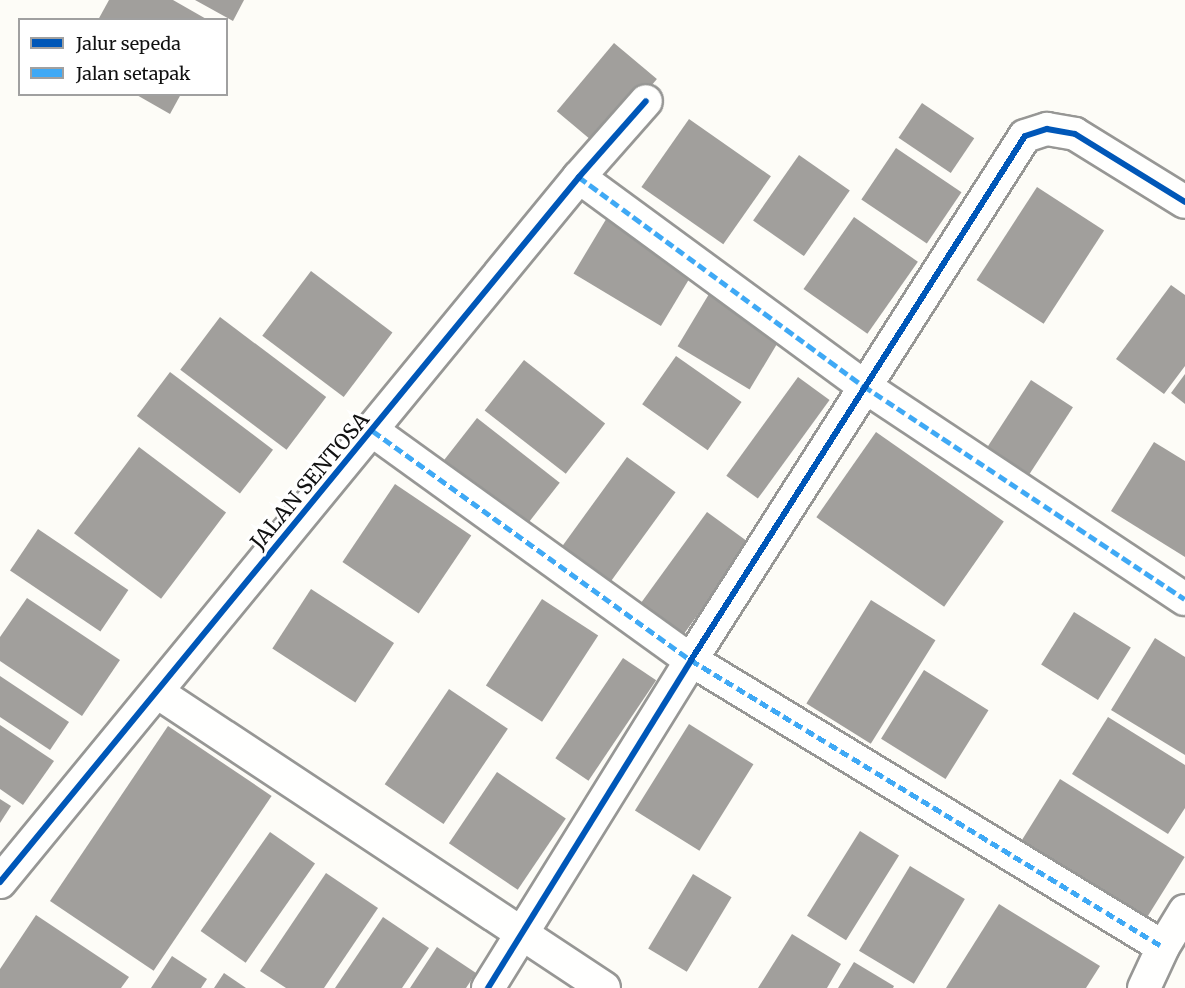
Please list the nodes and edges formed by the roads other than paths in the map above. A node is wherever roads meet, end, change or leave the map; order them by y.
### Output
1 (646, 101) dead end
2 (579, 177) junction
3 (1185, 202) edge
4 (864, 386) junction
5 (373, 431) junction
6 (1185, 599) edge
7 (691, 660) junction
8 (158, 692) junction
9 (0, 882) edge
10 (1185, 911) edge
11 (520, 934) junction
12 (1163, 946) junction
13 (488, 988) edge
14 (604, 988) edge
15 (1144, 988) edge

1 - 2 street, JALAN SENTOSA
2 - 4 street
2 - 5 street, JALAN SENTOSA
3 - 4 street
4 - 6 street
4 - 7 street
5 - 7 street
5 - 8 street, JALAN SENTOSA
7 - 11 street
7 - 12 street
8 - 9 street, JALAN SENTOSA
8 - 11 street
10 - 12 street
11 - 13 street
11 - 14 street
12 - 15 street

